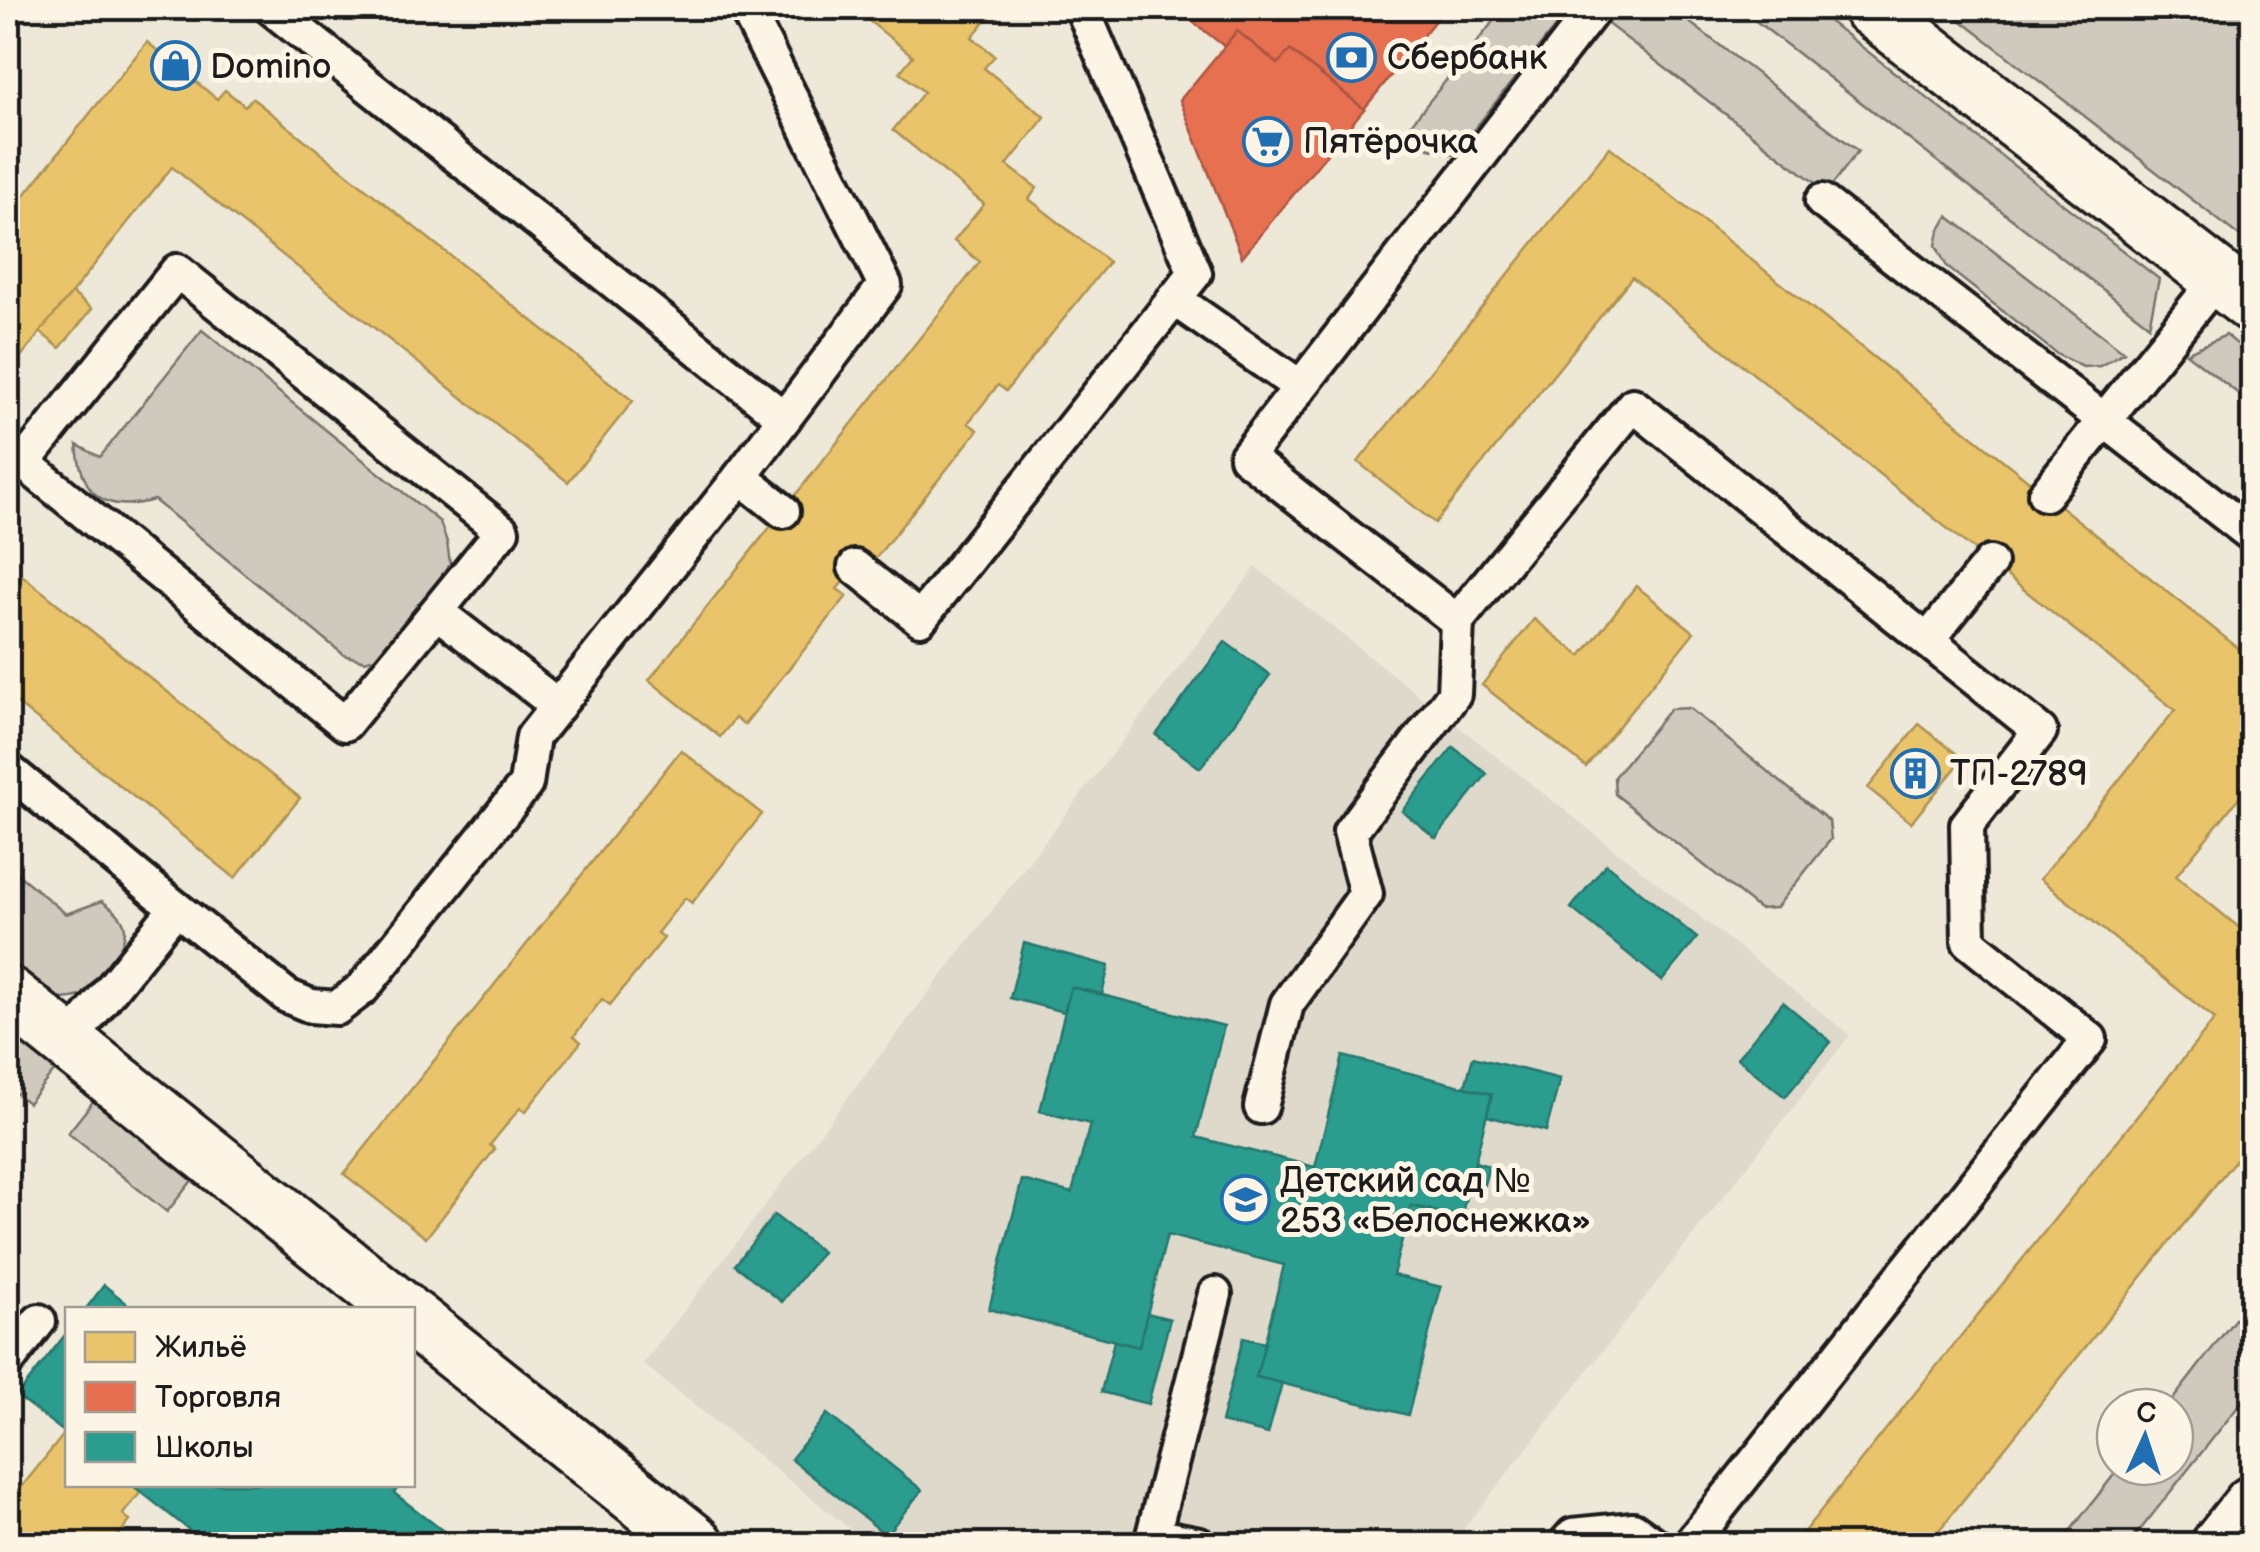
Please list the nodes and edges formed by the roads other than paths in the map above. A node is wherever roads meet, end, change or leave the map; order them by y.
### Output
1 (272, 8) edge
2 (746, 8) edge
3 (1082, 8) edge
4 (1595, 8) edge
5 (1871, 8) edge
6 (1822, 201) dead end
7 (2236, 291) edge
8 (1174, 298) junction
9 (1299, 386) junction
10 (784, 418) junction
11 (2105, 419) junction
12 (16, 456) edge
13 (740, 476) junction
14 (2045, 494) dead end
15 (783, 510) dead end
16 (2252, 534) edge
17 (1990, 562) dead end
18 (855, 567) dead end
19 (437, 612) junction
20 (1456, 621) junction
21 (1928, 640) junction
22 (558, 706) junction
23 (8, 770) edge
24 (176, 908) junction
25 (8, 994) edge
26 (68, 1043) junction
27 (1261, 1106) dead end
28 (1215, 1294) dead end
29 (398, 1307) edge
30 (415, 1320) edge
31 (39, 1322) dead end
32 (8, 1361) edge
33 (696, 1544) edge
34 (1199, 1544) edge
35 (1565, 1544) edge
36 (1654, 1544) edge
37 (1690, 1544) edge

1 - 10 lane
2 - 10 lane
3 - 8 lane
4 - 9 lane
5 - 7 street
6 - 11 lane
7 - 11 lane
8 - 9 lane
8 - 18 lane
9 - 20 lane
10 - 13 lane
11 - 14 lane
11 - 16 lane
12 - 19 lane
12 - 19 lane
13 - 15 lane
13 - 22 lane
17 - 21 lane
19 - 22 lane
20 - 21 lane
20 - 27 lane
21 - 37 lane
22 - 24 lane
23 - 24 lane
24 - 26 lane
25 - 26 street
26 - 29 street
28 - 34 lane
30 - 33 street
31 - 32 lane
35 - 36 lane

